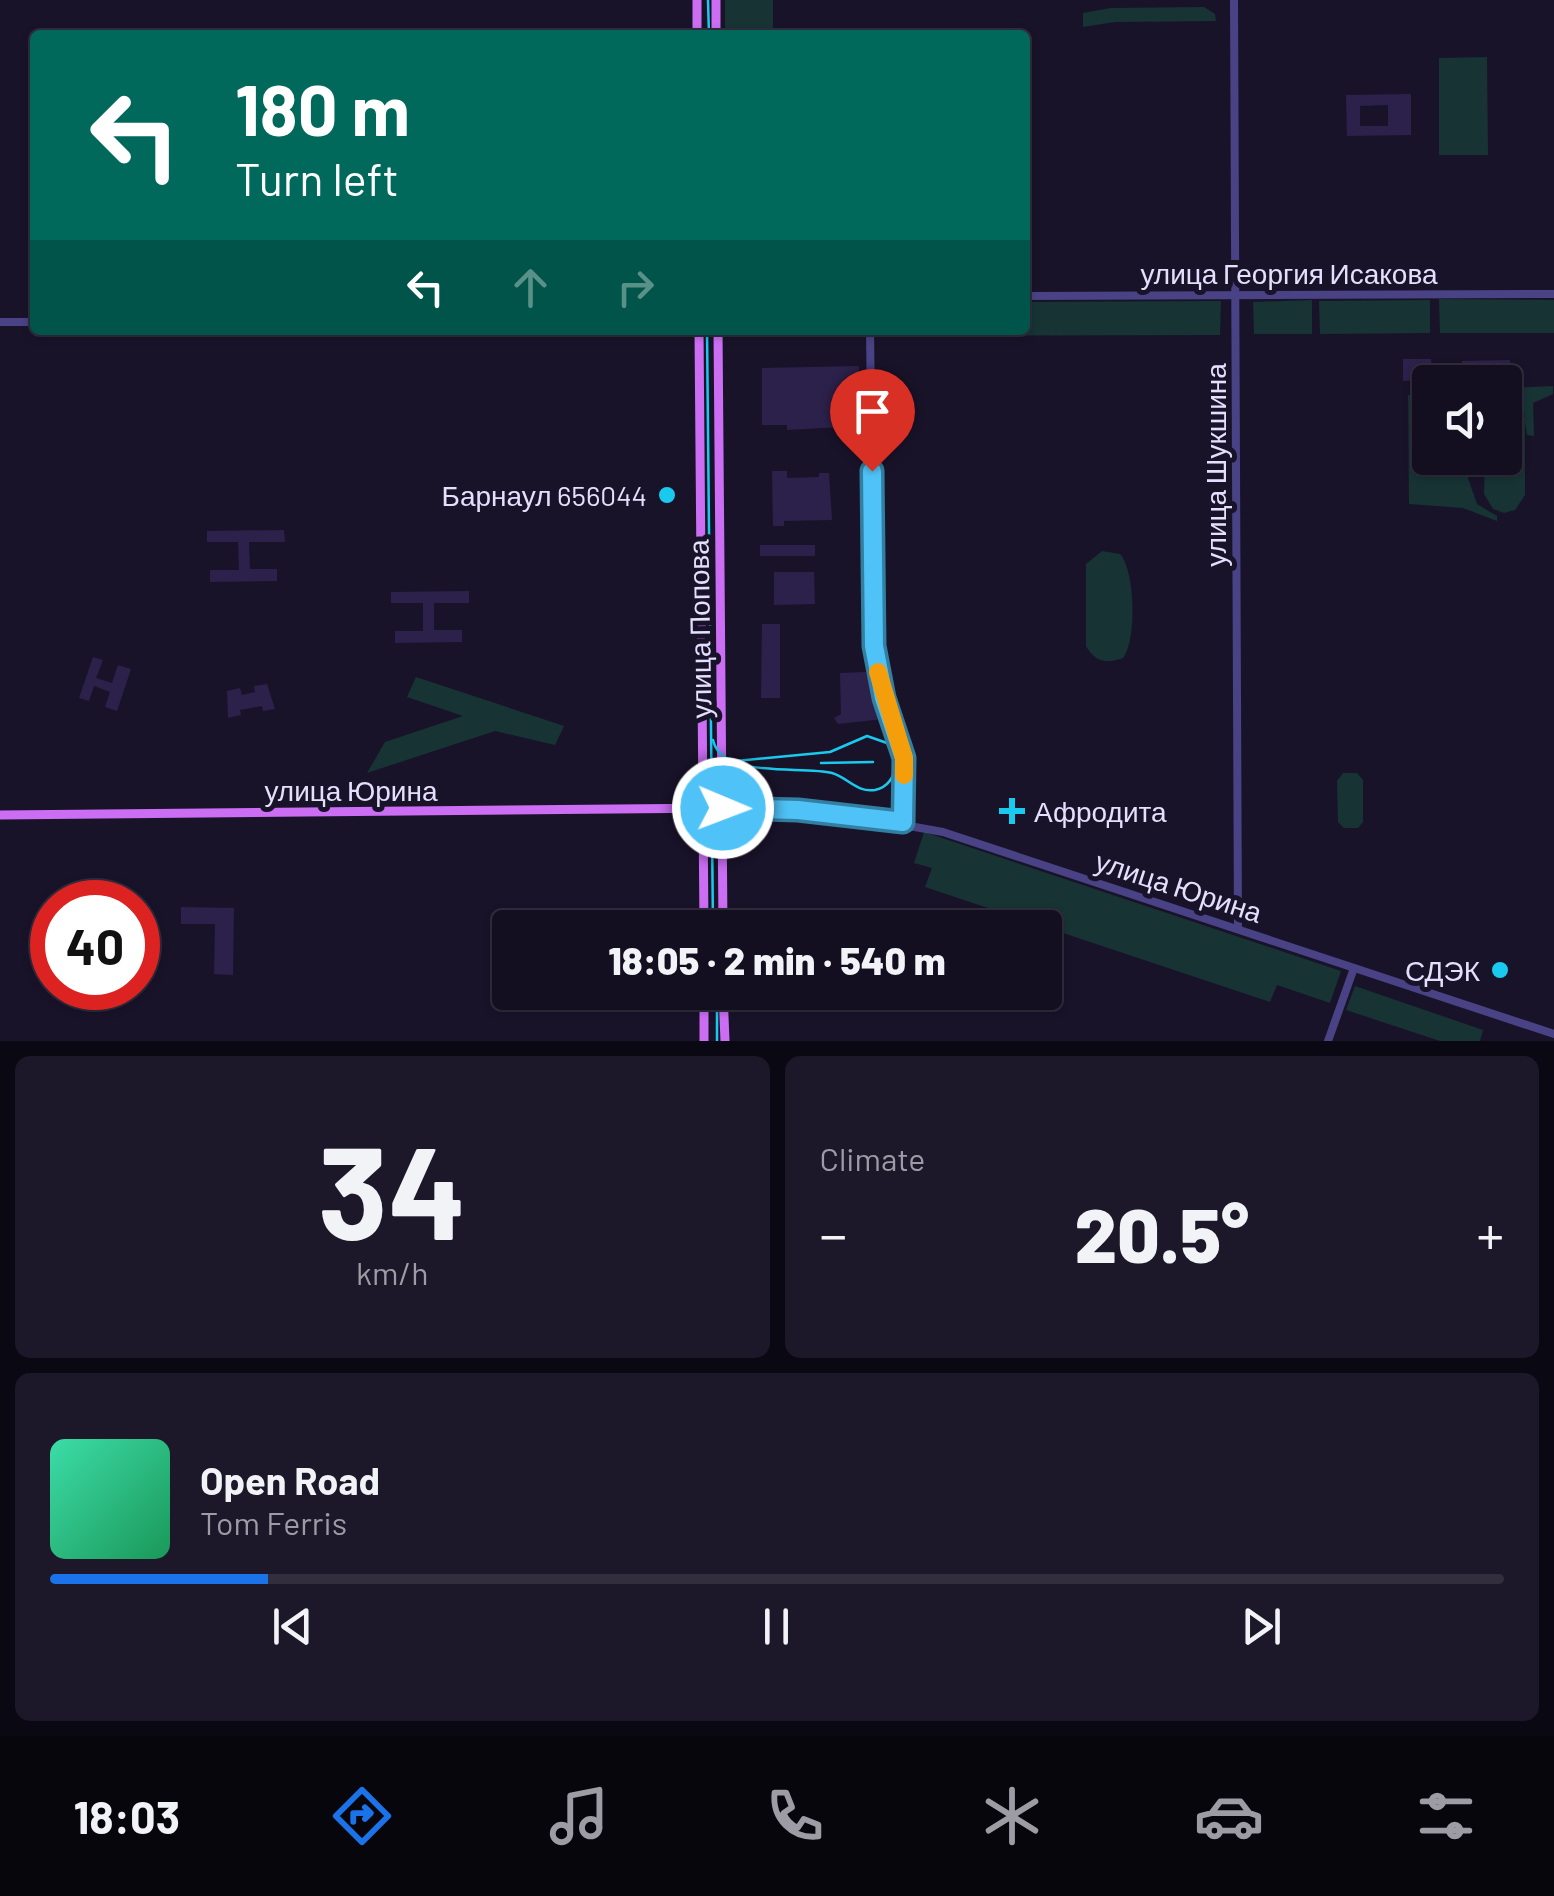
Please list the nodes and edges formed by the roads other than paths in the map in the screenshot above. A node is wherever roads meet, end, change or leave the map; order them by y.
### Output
1 (697, 0) edge
2 (716, 0) edge
3 (1234, 0) edge
4 (697, 30) edge
5 (716, 30) edge
6 (1554, 294) edge
7 (1236, 295) junction
8 (1030, 296) edge
9 (0, 322) edge
10 (30, 322) edge
11 (699, 335) edge
12 (718, 335) edge
13 (870, 335) edge
14 (722, 621) junction
15 (702, 622) junction
16 (703, 808) junction
17 (723, 808) junction
18 (0, 814) edge
19 (903, 822) junction
20 (704, 910) edge
21 (723, 910) edge
22 (1238, 929) junction
23 (1354, 968) junction
24 (704, 1010) edge
25 (723, 1010) edge
26 (1554, 1034) edge
27 (704, 1041) edge
28 (724, 1041) edge
29 (1328, 1041) edge

1 - 4 main road
2 - 5 main road
3 - 7 street, улица Шукшина
6 - 7 street, улица Георгия Исакова
7 - 8 street, улица Георгия Исакова
7 - 22 street, улица Шукшина
9 - 10 street
11 - 15 main road, улица Попова
12 - 14 main road, улица Попова
13 - 19 street
14 - 15 main road
14 - 17 main road, улица Попова
15 - 16 main road, улица Попова
16 - 17 main road, улица Юрина
16 - 18 main road, улица Юрина
16 - 20 main road, улица Попова
17 - 19 street, улица Юрина
17 - 21 main road, улица Попова
19 - 22 street, улица Юрина
22 - 23 street, улица Юрина
23 - 26 street, улица Юрина
23 - 29 street
24 - 27 main road
25 - 28 main road

